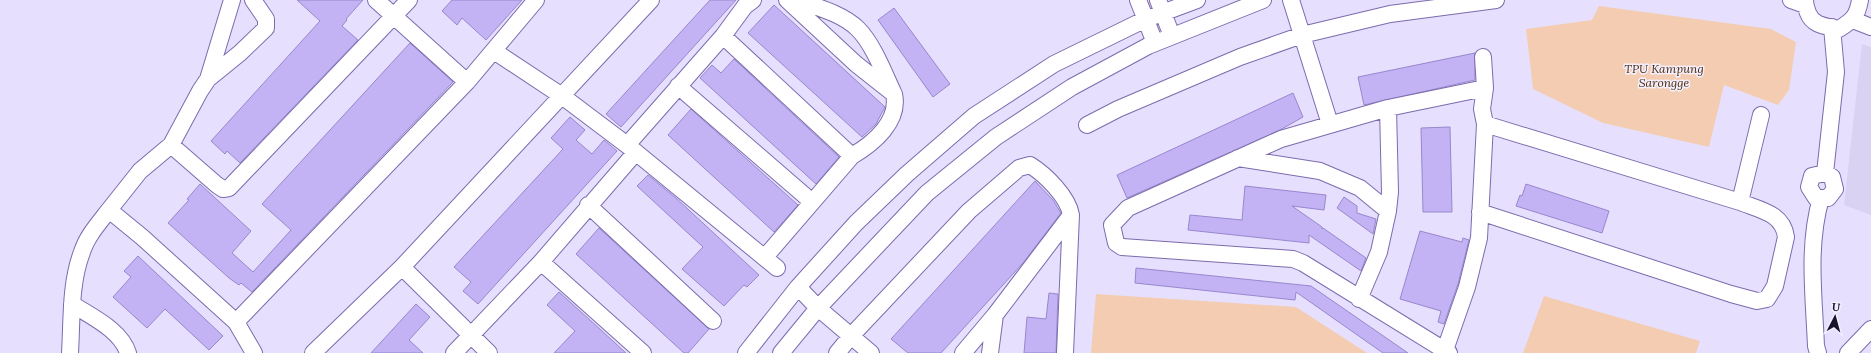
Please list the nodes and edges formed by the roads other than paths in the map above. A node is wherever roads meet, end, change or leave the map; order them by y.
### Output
1 (232, 0) edge
2 (253, 0) edge
3 (376, 0) edge
4 (409, 0) edge
5 (536, 0) edge
6 (651, 0) edge
7 (753, 0) edge
8 (787, 0) edge
9 (797, 0) edge
10 (1138, 0) edge
11 (1197, 0) edge
12 (1263, 0) edge
13 (1291, 0) edge
14 (1496, 0) edge
15 (1860, 0) edge
16 (1800, 2) edge
17 (1871, 3) edge
18 (1160, 6) edge
19 (394, 17) junction
20 (1146, 19) junction
21 (1853, 20) junction
22 (1832, 27) junction
23 (1871, 27) edge
24 (1302, 35) junction
25 (723, 36) junction
26 (1172, 36) junction
27 (1155, 43) junction
28 (494, 51) junction
29 (1484, 57) dead end
30 (208, 80) junction
31 (467, 82) junction
32 (678, 86) junction
33 (1485, 88) junction
34 (894, 94) junction
35 (562, 96) junction
36 (1388, 108) junction
37 (1761, 115) dead end
38 (1330, 124) junction
39 (1485, 124) junction
40 (1087, 125) dead end
41 (171, 145) junction
42 (631, 148) junction
43 (852, 156) junction
44 (1238, 158) junction
45 (811, 201) junction
46 (1740, 202) junction
47 (588, 205) junction
48 (109, 210) junction
49 (1388, 211) junction
50 (1480, 212) junction
51 (1072, 215) junction
52 (765, 257) junction
53 (541, 262) junction
54 (402, 267) junction
55 (777, 268) dead end
56 (798, 287) junction
57 (1359, 299) junction
58 (72, 304) junction
59 (818, 308) junction
60 (995, 315) junction
61 (713, 321) dead end
62 (236, 322) junction
63 (1871, 329) edge
64 (470, 336) junction
65 (851, 336) junction
66 (1447, 352) edge
67 (70, 353) edge
68 (128, 353) edge
69 (254, 353) edge
70 (313, 353) edge
71 (454, 353) edge
72 (489, 353) edge
73 (643, 353) edge
74 (746, 353) edge
75 (781, 353) edge
76 (837, 353) edge
77 (871, 353) edge
78 (963, 353) edge
79 (990, 353) edge
80 (1065, 353) edge
81 (1818, 353) edge
82 (1848, 353) edge

1 - 30 street
2 - 30 street
3 - 19 street
4 - 19 street
5 - 28 street
6 - 35 street
7 - 25 street
8 - 34 street
9 - 34 street
10 - 20 street
11 - 18 street
12 - 26 street
13 - 24 street
14 - 24 street
15 - 17 street
15 - 21 street
16 - 22 street
18 - 20 street
18 - 26 street
19 - 31 street
19 - 41 street
20 - 27 street
20 - 56 street
21 - 22 street
21 - 23 street
22 - 81 street
24 - 38 street
24 - 40 street
25 - 32 street
25 - 43 street
26 - 27 street
27 - 59 street
28 - 31 street
28 - 35 street
29 - 33 street
30 - 41 street
31 - 62 street
32 - 42 street
32 - 45 street
33 - 36 street
33 - 39 street
34 - 43 street
35 - 42 street
35 - 54 street
36 - 38 street
36 - 49 street
37 - 46 street
38 - 44 street
39 - 46 street
39 - 50 street
41 - 48 street
42 - 47 street
42 - 52 street
43 - 45 street
44 - 49 street
44 - 57 street
45 - 52 street
46 - 50 street
47 - 53 street
47 - 61 street
48 - 58 street
48 - 62 street
49 - 57 street
50 - 66 street
51 - 60 street
51 - 65 street
51 - 80 street
52 - 55 street
53 - 64 street
53 - 73 street
54 - 64 street
54 - 70 street
56 - 59 street
56 - 74 street
57 - 66 street
58 - 67 street
58 - 68 street
59 - 65 street
59 - 75 street
60 - 78 street
60 - 79 street
62 - 69 street
63 - 82 street
64 - 71 street
64 - 72 street
65 - 76 street
65 - 77 street

